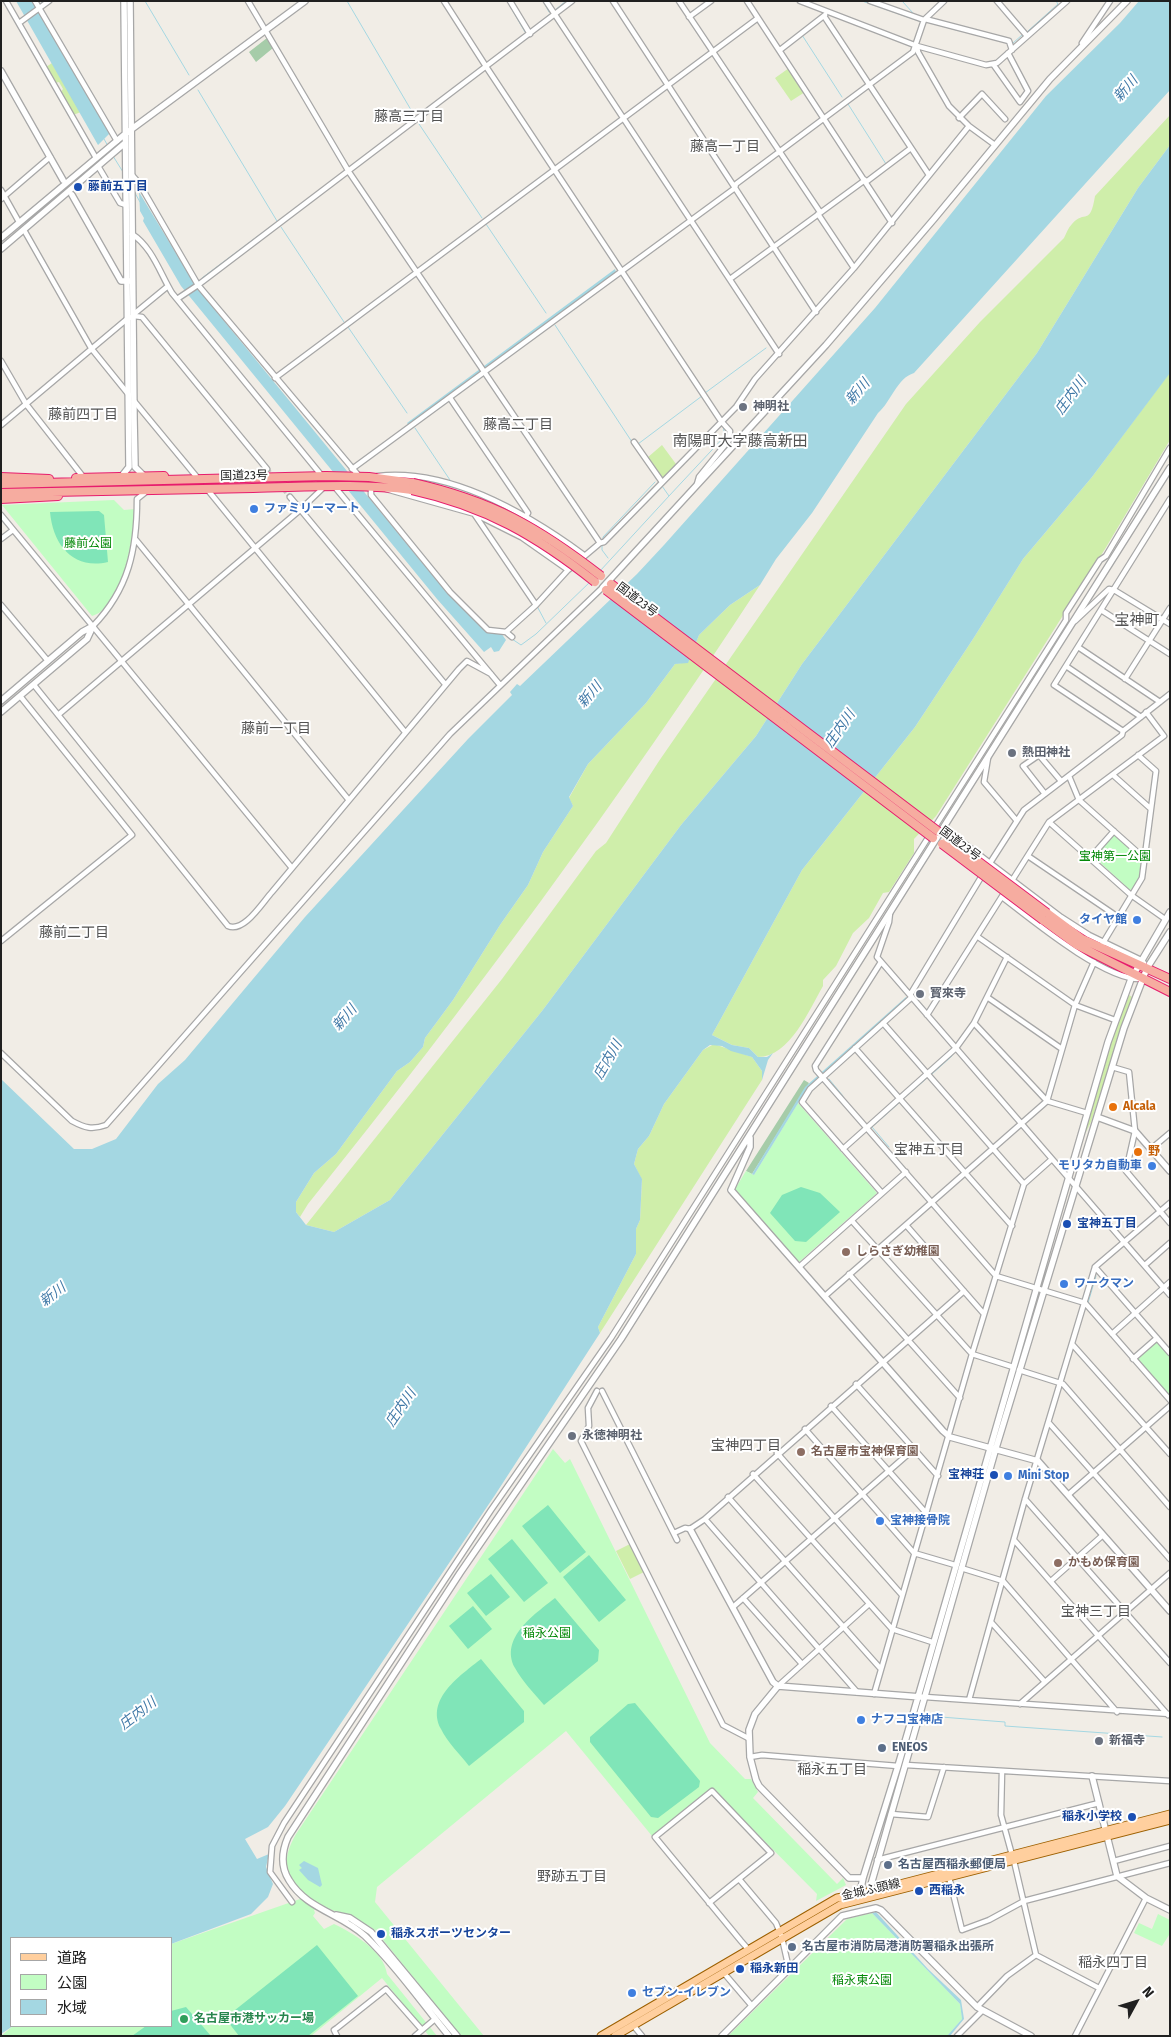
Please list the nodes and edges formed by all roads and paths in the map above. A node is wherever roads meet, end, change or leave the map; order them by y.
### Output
1 (6, 1) edge
2 (35, 1) edge
3 (49, 1) edge
4 (124, 1) edge
5 (130, 1) edge
6 (248, 1) edge
7 (305, 1) edge
8 (444, 1) edge
9 (510, 1) edge
10 (546, 1) edge
11 (572, 1) edge
12 (613, 1) edge
13 (679, 1) edge
14 (711, 1) edge
15 (746, 1) edge
16 (800, 1) edge
17 (870, 1) edge
18 (944, 1) edge
19 (998, 1) edge
20 (1067, 1) edge
21 (1110, 1) edge
22 (1127, 1) edge
23 (39, 8) junction
24 (826, 14) junction
25 (554, 15) junction
26 (689, 17) junction
27 (758, 18) junction
28 (925, 20) junction
29 (19, 23) junction
30 (266, 30) junction
31 (530, 34) junction
32 (1028, 36) junction
33 (916, 46) junction
34 (780, 50) junction
35 (1010, 51) junction
36 (712, 52) junction
37 (1076, 53) junction
38 (993, 64) junction
39 (486, 68) junction
40 (1, 71) edge
41 (668, 85) junction
42 (868, 85) junction
43 (824, 116) junction
44 (959, 118) junction
45 (623, 119) junction
46 (1005, 119) dead end
47 (969, 126) junction
48 (131, 130) junction
49 (125, 134) junction
50 (131, 138) junction
51 (121, 143) junction
52 (995, 145) junction
53 (911, 148) junction
54 (778, 152) junction
55 (50, 157) junction
56 (104, 157) junction
57 (96, 158) junction
58 (98, 166) junction
59 (553, 170) junction
60 (349, 172) junction
61 (131, 174) junction
62 (929, 175) junction
63 (63, 180) dead end
64 (865, 181) junction
65 (735, 188) junction
66 (1, 190) edge
67 (72, 195) dead end
68 (3, 197) edge
69 (129, 206) junction
70 (819, 213) junction
71 (691, 221) junction
72 (19, 222) junction
73 (892, 223) junction
74 (24, 230) junction
75 (132, 234) junction
76 (1, 238) edge
77 (773, 246) junction
78 (1, 249) edge
79 (854, 268) junction
80 (417, 272) junction
81 (621, 272) junction
82 (730, 279) junction
83 (129, 281) junction
84 (168, 286) junction
85 (197, 286) junction
86 (177, 299) junction
87 (816, 312) junction
88 (134, 315) junction
89 (127, 319) junction
90 (91, 348) junction
91 (779, 354) junction
92 (1, 361) edge
93 (483, 370) junction
94 (275, 378) junction
95 (127, 392) junction
96 (450, 398) junction
97 (134, 402) junction
98 (26, 404) junction
99 (721, 421) junction
100 (1, 425) edge
101 (634, 442) dead end
102 (1170, 448) edge
103 (1170, 468) edge
104 (267, 469) tunnel mouth
105 (352, 469) junction
106 (144, 476) junction
107 (196, 476) junction
108 (359, 476) junction
109 (1, 477) edge
110 (121, 477) junction
111 (84, 478) junction
112 (311, 478) junction
113 (327, 480) junction
114 (662, 482) junction
115 (370, 483) junction
116 (1, 484) edge
117 (413, 486) junction
118 (207, 489) junction
119 (695, 489) junction
120 (148, 490) junction
121 (105, 492) junction
122 (1, 493) edge
123 (290, 497) tunnel mouth
124 (1170, 498) edge
125 (1, 499) edge
126 (300, 510) junction
127 (474, 514) junction
128 (1, 515) edge
129 (526, 516) junction
130 (13, 530) junction
131 (1, 539) edge
132 (136, 540) junction
133 (602, 542) junction
134 (255, 548) junction
135 (584, 555) junction
136 (568, 570) junction
137 (607, 585) junction
138 (1114, 590) junction
139 (189, 603) junction
140 (536, 605) junction
141 (1, 606) edge
142 (1170, 608) edge
143 (1101, 610) junction
144 (1163, 619) junction
145 (1074, 622) junction
146 (1170, 624) edge
147 (93, 626) junction
148 (506, 632) junction
149 (512, 637) dead end
150 (1149, 641) junction
151 (1078, 648) junction
152 (1170, 654) edge
153 (122, 660) junction
154 (48, 661) junction
155 (1066, 666) junction
156 (492, 674) junction
157 (1125, 679) junction
158 (445, 684) junction
159 (34, 685) junction
160 (500, 685) junction
161 (1170, 694) edge
162 (20, 696) junction
163 (1, 701) edge
164 (1160, 702) junction
165 (1, 712) edge
166 (1146, 712) junction
167 (58, 715) junction
168 (1141, 716) junction
169 (1123, 731) junction
170 (405, 732) junction
171 (1138, 755) junction
172 (988, 758) junction
173 (1113, 775) junction
174 (1068, 776) junction
175 (1061, 781) junction
176 (1044, 794) junction
177 (348, 799) junction
178 (1079, 800) junction
179 (1151, 809) junction
180 (1017, 822) junction
181 (1049, 822) junction
182 (1114, 831) junction
183 (940, 838) junction
184 (964, 842) dead end
185 (1028, 856) junction
186 (1090, 858) junction
187 (1144, 858) junction
188 (990, 863) junction
189 (292, 868) junction
190 (1012, 880) junction
191 (1131, 895) junction
192 (1002, 898) junction
193 (1170, 912) edge
194 (890, 913) junction
195 (1044, 916) junction
196 (1118, 917) junction
197 (1165, 919) junction
198 (1170, 932) edge
199 (978, 937) junction
200 (1, 941) edge
201 (1103, 943) junction
202 (1006, 957) junction
203 (881, 962) junction
204 (1094, 962) junction
205 (1140, 962) junction
206 (1147, 968) junction
207 (1132, 977) junction
208 (1142, 979) junction
209 (1170, 979) edge
210 (1170, 992) edge
211 (911, 996) junction
212 (987, 997) junction
213 (1075, 1006) junction
214 (927, 1015) junction
215 (1115, 1020) junction
216 (883, 1023) junction
217 (974, 1023) junction
218 (855, 1048) junction
219 (956, 1048) junction
220 (1062, 1049) junction
221 (1, 1053) edge
222 (1112, 1067) junction
223 (927, 1074) junction
224 (821, 1076) junction
225 (900, 1098) junction
226 (1047, 1101) junction
227 (1087, 1113) junction
228 (1097, 1117) junction
229 (1022, 1124) junction
230 (867, 1128) junction
231 (1135, 1131) junction
232 (1170, 1133) edge
233 (750, 1136) junction
234 (843, 1148) junction
235 (993, 1149) junction
236 (1151, 1149) junction
237 (1052, 1159) junction
238 (1170, 1171) edge
239 (906, 1172) junction
240 (966, 1174) junction
241 (1070, 1179) junction
242 (1024, 1184) junction
243 (1075, 1185) junction
244 (882, 1193) junction
245 (932, 1201) junction
246 (1170, 1203) edge
247 (1160, 1211) junction
248 (852, 1220) junction
249 (1170, 1223) edge
250 (906, 1225) junction
251 (1012, 1226) junction
252 (1124, 1242) junction
253 (1170, 1243) edge
254 (878, 1249) junction
255 (1144, 1265) junction
256 (799, 1267) junction
257 (1095, 1267) junction
258 (849, 1274) junction
259 (996, 1276) junction
260 (1170, 1282) edge
261 (1164, 1288) junction
262 (964, 1291) junction
263 (1040, 1291) junction
264 (1170, 1294) edge
265 (824, 1296) junction
266 (1085, 1303) junction
267 (1135, 1313) junction
268 (936, 1314) junction
269 (984, 1314) junction
270 (1112, 1334) junction
271 (1157, 1338) junction
272 (908, 1339) junction
273 (1072, 1344) junction
274 (1170, 1353) edge
275 (972, 1354) junction
276 (1133, 1359) junction
277 (882, 1361) junction
278 (1016, 1369) junction
279 (1060, 1383) junction
280 (856, 1384) junction
281 (960, 1398) junction
282 (1170, 1400) edge
283 (831, 1406) junction
284 (1170, 1406) edge
285 (1049, 1424) junction
286 (1146, 1427) junction
287 (805, 1429) junction
288 (950, 1437) junction
289 (993, 1448) junction
290 (914, 1449) junction
291 (1120, 1450) junction
292 (777, 1453) junction
293 (1170, 1454) edge
294 (1038, 1461) junction
295 (889, 1471) junction
296 (1094, 1472) junction
297 (754, 1474) junction
298 (938, 1476) junction
299 (862, 1495) junction
300 (1068, 1495) junction
301 (728, 1497) junction
302 (1025, 1499) junction
303 (1170, 1507) edge
304 (927, 1514) junction
305 (705, 1519) junction
306 (835, 1519) junction
307 (690, 1530) junction
308 (674, 1534) junction
309 (1103, 1535) junction
310 (810, 1539) junction
311 (677, 1540) dead end
312 (1014, 1540) junction
313 (914, 1553) junction
314 (1078, 1558) junction
315 (1170, 1559) edge
316 (785, 1561) junction
317 (958, 1566) junction
318 (1170, 1573) edge
319 (1003, 1581) junction
320 (1051, 1581) junction
321 (761, 1582) junction
322 (1151, 1590) junction
323 (902, 1595) junction
324 (744, 1598) junction
325 (868, 1605) junction
326 (732, 1607) junction
327 (1170, 1611) edge
328 (1125, 1612) junction
329 (991, 1622) junction
330 (843, 1627) junction
331 (892, 1629) junction
332 (1098, 1636) junction
333 (932, 1642) junction
334 (819, 1648) junction
335 (1071, 1659) junction
336 (1170, 1663) edge
337 (802, 1664) junction
338 (880, 1668) junction
339 (1045, 1682) junction
340 (778, 1686) junction
341 (858, 1693) junction
342 (874, 1694) junction
343 (917, 1696) junction
344 (925, 1697) junction
345 (969, 1700) junction
346 (1020, 1704) junction
347 (1117, 1712) junction
348 (1169, 1715) edge
349 (748, 1738) junction
350 (750, 1757) junction
351 (906, 1764) junction
352 (898, 1766) junction
353 (944, 1767) junction
354 (1002, 1771) junction
355 (1092, 1776) junction
356 (1170, 1782) edge
357 (1099, 1803) junction
358 (891, 1814) junction
359 (1170, 1814) edge
360 (1170, 1820) edge
361 (1004, 1828) junction
362 (1107, 1833) junction
363 (1170, 1846) edge
364 (1013, 1858) junction
365 (877, 1860) junction
366 (1114, 1861) junction
367 (1170, 1863) edge
368 (1117, 1876) junction
369 (739, 1878) junction
370 (863, 1878) junction
371 (949, 1878) junction
372 (860, 1893) junction
373 (868, 1895) junction
374 (1146, 1898) junction
375 (1024, 1900) junction
376 (292, 1902) dead end
377 (710, 1903) junction
378 (1170, 1910) edge
379 (332, 1914) junction
380 (779, 1930) junction
381 (782, 1938) junction
382 (748, 1949) junction
383 (1036, 1955) junction
384 (790, 1969) junction
385 (723, 1972) junction
386 (1099, 1988) junction
387 (752, 2006) junction
388 (979, 2009) junction
389 (436, 2019) junction
390 (633, 2025) junction
391 (422, 2030) junction
392 (338, 2036) edge
393 (415, 2036) edge
394 (449, 2036) edge
395 (457, 2036) edge
396 (601, 2036) edge
397 (616, 2036) edge
398 (642, 2036) edge
399 (722, 2036) edge
400 (957, 2036) edge
401 (1031, 2036) edge
402 (1075, 2036) edge

1 - 29 street
2 - 23 street
3 - 23 street
4 - 49 street
5 - 48 street
6 - 30 street
7 - 30 street
8 - 39 street
9 - 31 street
10 - 25 street
11 - 25 street
12 - 41 street
13 - 26 street
14 - 26 street
15 - 27 street
16 - 24 street
17 - 28 street
18 - 28 street
19 - 32 street
20 - 32 street
21 - 37 street
22 - 37 street
23 - 29 street
23 - 51 street
24 - 33 street
24 - 34 street
24 - 42 street
25 - 31 street
25 - 45 street
26 - 36 street
27 - 34 street
27 - 36 street
28 - 33 street
28 - 35 street
29 - 57 street
30 - 48 street
30 - 60 street
31 - 39 street
32 - 35 street
33 - 38 street
33 - 42 street
33 - 44 street
34 - 43 street
35 - 38 street
35 - 38 street
36 - 41 street
36 - 54 street
37 - 52 street
39 - 59 street
39 - 60 street
40 - 55 street
41 - 45 street
41 - 65 street
42 - 43 street
42 - 53 street
43 - 54 street
43 - 64 street
44 - 46 street
44 - 47 street
45 - 59 street
45 - 71 street
47 - 52 street
47 - 62 street
48 - 49 street
48 - 50 street
49 - 51 street
50 - 51 street
50 - 61 street
51 - 56 street
51 - 69 street
52 - 119 street
53 - 62 street
53 - 64 street
54 - 65 street
54 - 70 street
55 - 63 street
55 - 68 street
56 - 57 street
56 - 58 street
57 - 72 street
58 - 69 street
58 - 74 street
59 - 80 street
59 - 81 street
60 - 80 street
60 - 85 street
61 - 69 street
61 - 85 street
62 - 73 street
64 - 70 street
64 - 73 street
65 - 71 street
65 - 77 street
66 - 68 street
67 - 83 street
68 - 72 street
69 - 75 street
69 - 83 street
70 - 77 street
70 - 79 street
71 - 81 street
71 - 82 street
72 - 76 street
73 - 79 street
74 - 78 street
74 - 90 street
75 - 83 street
75 - 84 street
77 - 82 street
77 - 87 street
79 - 87 street
80 - 93 street
80 - 94 street
81 - 93 street
81 - 99 street
82 - 91 street
83 - 88 street
83 - 89 street
84 - 86 street
84 - 88 street
85 - 86 street
85 - 94 street
86 - 113 street
87 - 91 street
88 - 89 street
88 - 97 street
88 - 104 street
89 - 90 street
89 - 95 street
90 - 95 street
90 - 98 street
91 - 99 street
92 - 98 street
93 - 96 street
93 - 133 street
94 - 105 street
95 - 97 street
95 - 110 street
96 - 105 street
96 - 129 street
97 - 106 street
97 - 107 street
98 - 100 street
98 - 111 street
99 - 114 street
99 - 119 street
101 - 114 street
102 - 376 street
103 - 145 street
105 - 108 street
106 - 107 highway
106 - 110 highway
107 - 112 highway
108 - 113 highway, 国道23号
108 - 115 highway, 国道23号
109 - 111 highway
110 - 111 highway
112 - 113 highway, 国道23号
112 - 116 highway, 国道23号
113 - 115 highway, 国道23号
113 - 118 highway, 国道23号
113 - 126 street
113 - 156 street
114 - 133 street
115 - 117 highway, 国道23号
115 - 117 highway, 国道23号
115 - 127 street
115 - 129 street
115 - 148 street
117 - 137 highway, 国道23号, bridge
118 - 120 highway, 国道23号
118 - 134 street
119 - 137 street
120 - 121 highway, 国道23号
120 - 132 street
121 - 122 highway, 国道23号
121 - 125 highway
123 - 126 street
124 - 138 street
126 - 134 street
126 - 158 street
127 - 136 street
127 - 140 street
128 - 130 street
129 - 135 street
130 - 131 street
130 - 147 street
132 - 139 street
132 - 147 street
133 - 135 street
134 - 139 street
134 - 170 street
135 - 136 street
136 - 140 street
137 - 160 street
137 - 183 highway, 国道23号, bridge
138 - 143 street
138 - 144 street
138 - 145 street
139 - 153 street
139 - 177 street
140 - 148 street
141 - 154 street
142 - 144 street
143 - 150 street
143 - 151 street
144 - 146 street
144 - 150 street
145 - 172 street
147 - 153 street
147 - 154 street
147 - 159 street
148 - 149 street
150 - 152 street
150 - 157 street
151 - 155 street
151 - 157 street
153 - 167 street
153 - 189 street
154 - 163 street
155 - 168 street
155 - 169 street
156 - 158 street
156 - 160 street
157 - 164 street
158 - 170 street
159 - 162 street
159 - 167 street
160 - 221 street
161 - 164 street
162 - 165 street
162 - 200 street
164 - 166 street
166 - 168 street
166 - 171 street
167 - 189 street
168 - 169 street
169 - 174 street
170 - 177 street
171 - 173 street
171 - 179 street
172 - 180 street
172 - 183 street
173 - 178 street
173 - 179 street
174 - 175 street
174 - 178 street
175 - 176 street
175 - 176 street
176 - 180 street
177 - 189 street
178 - 181 street
178 - 182 street
179 - 187 street
180 - 188 street
181 - 185 street
181 - 186 street
182 - 186 street
182 - 187 street
183 - 194 street
183 - 195 highway, 国道23号, bridge
184 - 188 street
185 - 190 street
185 - 196 street
186 - 191 street
187 - 191 street
188 - 190 street
188 - 211 street
190 - 192 street
190 - 201 street
191 - 196 street
191 - 197 street
192 - 199 street
192 - 204 street
193 - 197 street
194 - 203 street
194 - 233 street
195 - 205 highway, 国道23号
195 - 207 highway, 国道23号
196 - 201 street
197 - 205 street
198 - 206 street
199 - 202 street
199 - 214 street
201 - 205 street
202 - 212 street
202 - 213 street
203 - 211 street
203 - 224 street
204 - 207 street
204 - 213 street
205 - 206 highway, 国道23号
205 - 207 street
206 - 208 street
206 - 209 highway, 国道23号
207 - 208 highway, 国道23号
207 - 215 street
208 - 210 highway, 国道23号
208 - 222 street
211 - 214 street
211 - 216 street
212 - 217 street
212 - 220 street
213 - 215 street
213 - 220 street
214 - 219 street
215 - 227 street
216 - 218 street
216 - 223 street
217 - 219 street
217 - 226 street
218 - 224 street
218 - 225 street
219 - 223 street
219 - 229 street
220 - 226 street
222 - 228 street
222 - 231 street
223 - 225 street
223 - 235 street
224 - 230 street
224 - 234 street
225 - 230 street
225 - 240 street
226 - 227 street
226 - 229 street
227 - 241 street
228 - 231 street
228 - 243 street
229 - 235 street
229 - 237 street
230 - 234 street
230 - 239 street
231 - 236 street
231 - 247 street
232 - 236 street
233 - 256 street
233 - 379 street
234 - 244 street
235 - 240 street
235 - 242 street
236 - 238 street
237 - 241 street
237 - 242 street
239 - 244 street
239 - 245 street
240 - 245 street
240 - 251 street
241 - 243 street
241 - 263 street
242 - 251 street
243 - 252 street
243 - 263 street
244 - 248 street
245 - 250 street
245 - 259 street
246 - 247 street
247 - 249 street
247 - 252 street
248 - 254 street
248 - 256 street
250 - 254 street
250 - 262 street
251 - 259 street
252 - 255 street
252 - 257 street
253 - 255 street
254 - 258 street
254 - 268 street
255 - 261 street
256 - 265 street
257 - 266 street
257 - 267 street
258 - 265 street
258 - 272 street
259 - 263 street
259 - 269 street
260 - 261 street
261 - 264 street
261 - 267 street
262 - 268 street
262 - 269 street
263 - 266 street
263 - 278 street
265 - 277 street
266 - 270 street
266 - 273 street
267 - 270 street
267 - 271 street
268 - 272 street
268 - 275 street
269 - 275 street
270 - 276 street
271 - 274 street
271 - 276 street
272 - 277 street
272 - 281 street
273 - 279 street
273 - 286 street
275 - 278 street
275 - 281 street
276 - 282 street
277 - 280 street
277 - 288 street
278 - 279 street
278 - 289 street
279 - 285 street
279 - 291 street
280 - 283 street
280 - 290 street
281 - 288 street
283 - 287 street
283 - 295 street
284 - 286 street
285 - 294 street
285 - 296 street
286 - 291 street
286 - 293 street
287 - 292 street
287 - 299 street
288 - 289 street
288 - 298 street
289 - 294 street
289 - 317 street
290 - 295 street
290 - 298 street
291 - 296 street
291 - 303 street
292 - 297 street
292 - 306 street
294 - 300 street
294 - 302 street
295 - 299 street
295 - 304 street
296 - 300 street
296 - 315 street
297 - 301 street
297 - 310 street
298 - 304 street
299 - 306 street
299 - 313 street
300 - 309 street
301 - 305 street
301 - 316 street
302 - 312 street
302 - 314 street
304 - 313 street
305 - 307 street
305 - 321 street
306 - 310 street
306 - 323 street
307 - 308 street
307 - 326 street
308 - 311 street
308 - 349 street
309 - 314 street
309 - 322 street
310 - 316 street
310 - 325 street
312 - 319 street
312 - 320 street
313 - 317 street
313 - 323 street
314 - 320 street
314 - 328 street
316 - 321 street
316 - 330 street
317 - 319 street
317 - 333 street
317 - 344 street
318 - 322 street
319 - 329 street
319 - 335 street
320 - 332 street
321 - 324 street
321 - 334 street
322 - 327 street
322 - 328 street
323 - 331 street
324 - 326 street
324 - 337 street
325 - 330 street
325 - 331 street
326 - 340 street
328 - 332 street
328 - 336 street
329 - 339 street
329 - 345 street
330 - 334 street
330 - 338 street
331 - 333 street
331 - 338 street
332 - 335 street
332 - 348 street
333 - 343 street
334 - 337 street
334 - 341 street
335 - 339 street
335 - 347 street
337 - 340 street
338 - 342 street
339 - 346 street
340 - 341 street
340 - 349 street
341 - 342 street
342 - 343 street
343 - 344 street
343 - 352 street
344 - 345 street
344 - 351 street
345 - 346 street
346 - 347 street
347 - 348 street
349 - 350 street
350 - 352 street
350 - 370 street
351 - 353 street
351 - 358 street
352 - 370 street
353 - 354 street
353 - 358 street
354 - 355 street
354 - 361 street
355 - 356 street
355 - 357 street
357 - 361 street
357 - 362 street
358 - 365 street
359 - 362 main road, 金城ふ頭線
360 - 362 main road, 金城ふ頭線
361 - 364 street
361 - 365 street
362 - 364 main road, 金城ふ頭線
362 - 366 street
363 - 366 street
364 - 371 main road, 金城ふ頭線
364 - 373 main road, 金城ふ頭線
364 - 375 street
365 - 373 street
366 - 368 street
367 - 368 street
368 - 374 street
368 - 375 street
369 - 377 street
369 - 377 street
369 - 380 street
370 - 372 street
371 - 373 main road, 金城ふ頭線
371 - 375 street
372 - 373 main road, 金城ふ頭線
372 - 380 main road, 金城ふ頭線
373 - 381 main road, 金城ふ頭線
374 - 378 street
374 - 386 street
375 - 383 street
377 - 382 street
379 - 389 street
379 - 395 street
380 - 381 street
380 - 382 main road, 金城ふ頭線
381 - 384 street
381 - 385 main road, 金城ふ頭線
382 - 396 main road, 金城ふ頭線
383 - 386 street
383 - 388 street
384 - 387 street
384 - 388 street
385 - 387 street
385 - 390 main road, 金城ふ頭線
386 - 402 street
387 - 399 street
388 - 400 street
388 - 401 street
389 - 391 street
389 - 394 street
390 - 397 main road, 金城ふ頭線
390 - 398 street
391 - 392 street
391 - 393 street

